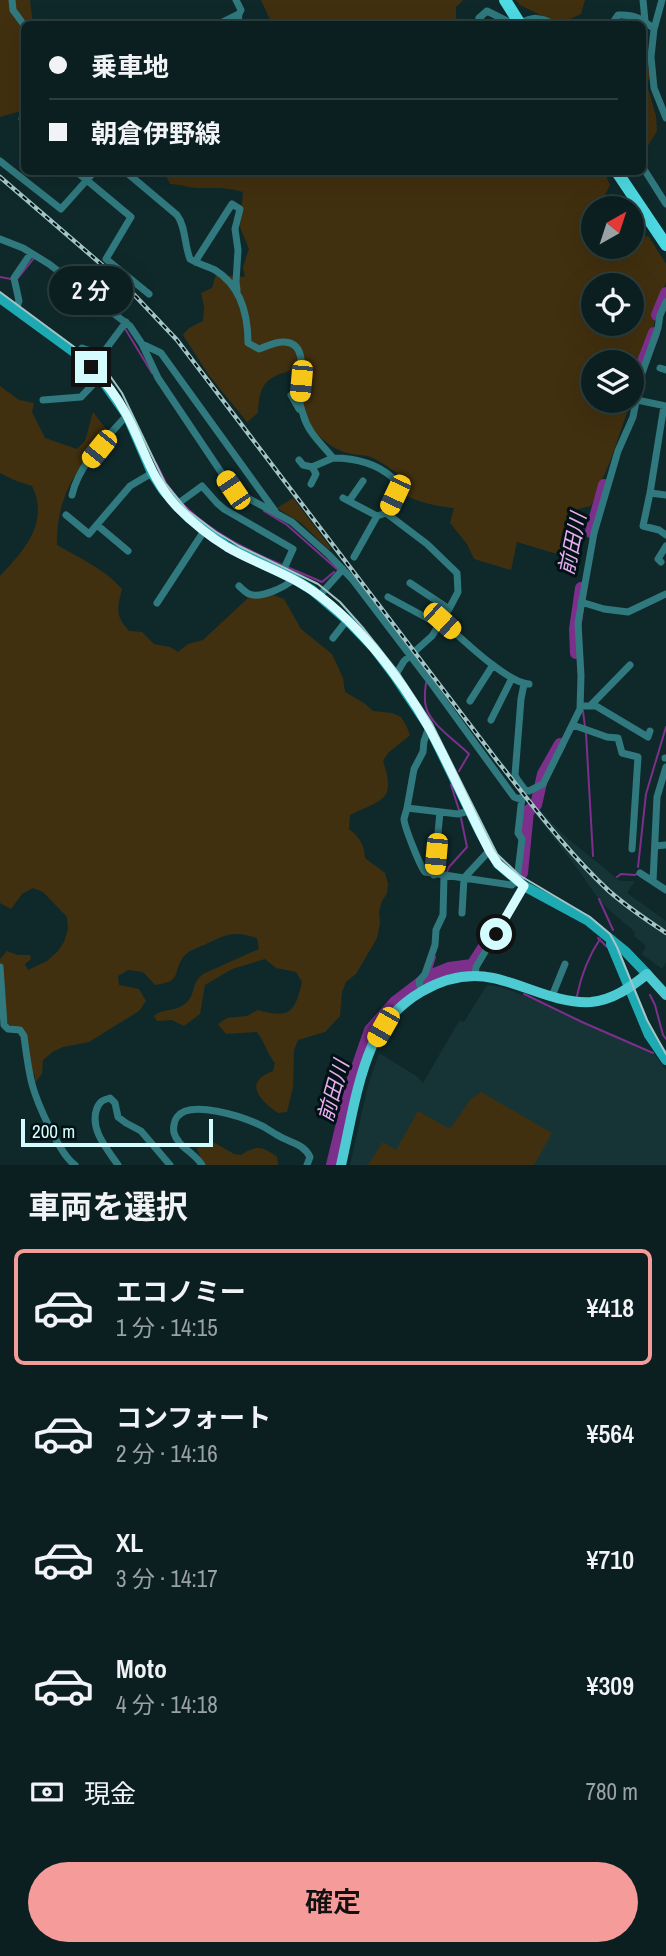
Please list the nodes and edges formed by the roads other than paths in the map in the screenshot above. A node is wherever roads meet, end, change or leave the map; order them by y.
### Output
1 (12, 0) edge
2 (236, 0) edge
3 (505, 0) edge
4 (643, 0) edge
5 (662, 0) edge
6 (239, 13) junction
7 (21, 21) edge
8 (224, 21) edge
9 (238, 21) edge
10 (480, 21) edge
11 (510, 21) edge
12 (516, 21) edge
13 (523, 21) edge
14 (546, 21) edge
15 (614, 21) edge
16 (645, 21) joint
17 (646, 22) edge
18 (654, 29) junction
19 (666, 118) edge
20 (0, 161) edge
21 (646, 172) edge
22 (81, 175) edge
23 (91, 175) edge
24 (130, 175) edge
25 (619, 175) edge
26 (87, 180) junction
27 (666, 204) edge
28 (0, 239) edge
29 (666, 245) edge
30 (31, 253) junction
31 (195, 262) junction
32 (237, 293) junction
33 (149, 294) dead end
34 (0, 298) edge
35 (666, 302) edge
36 (16, 309) junction
37 (126, 322) junction
38 (142, 344) junction
39 (76, 354) junction
40 (644, 368) edge
41 (100, 377) junction
42 (291, 395) dead end
43 (43, 400) dead end
44 (644, 402) edge
45 (665, 406) edge
46 (635, 413) edge
47 (303, 414) junction
48 (127, 415) junction
49 (333, 458) junction
50 (299, 460) dead end
51 (312, 467) junction
52 (152, 473) junction
53 (363, 481) dead end
54 (311, 484) dead end
55 (650, 493) junction
56 (72, 495) dead end
57 (666, 495) edge
58 (176, 505) junction
59 (386, 513) junction
60 (278, 514) junction
61 (66, 515) dead end
62 (377, 516) junction
63 (97, 525) junction
64 (204, 531) junction
65 (666, 535) edge
66 (666, 546) edge
67 (128, 551) dead end
68 (354, 557) dead end
69 (661, 562) dead end
70 (342, 569) junction
71 (282, 573) junction
72 (294, 579) junction
73 (410, 583) dead end
74 (239, 586) dead end
75 (319, 596) junction
76 (665, 596) edge
77 (388, 597) dead end
78 (582, 602) junction
79 (157, 603) dead end
80 (449, 609) junction
81 (347, 620) junction
82 (441, 623) junction
83 (333, 638) dead end
84 (410, 654) junction
85 (493, 665) junction
86 (630, 665) dead end
87 (395, 676) junction
88 (512, 678) junction
89 (470, 701) dead end
90 (591, 705) junction
91 (581, 706) junction
92 (491, 720) dead end
93 (573, 725) junction
94 (429, 727) junction
95 (650, 731) dead end
96 (666, 767) edge
97 (525, 790) junction
98 (522, 800) junction
99 (407, 808) junction
100 (469, 811) junction
101 (440, 812) junction
102 (666, 845) edge
103 (655, 846) junction
104 (632, 849) dead end
105 (489, 850) junction
106 (640, 873) dead end
107 (435, 875) junction
108 (444, 876) junction
109 (464, 878) junction
110 (653, 881) junction
111 (520, 883) junction
112 (666, 890) edge
113 (461, 914) dead end
114 (604, 933) junction
115 (565, 964) dead end
116 (0, 967) edge
117 (648, 974) junction
118 (475, 977) junction
119 (419, 987) junction
120 (629, 988) junction
121 (666, 995) edge
122 (552, 996) junction
123 (666, 1060) edge
124 (75, 1165) edge
125 (118, 1165) edge
126 (170, 1165) edge
127 (202, 1165) edge
128 (307, 1165) edge
129 (341, 1165) edge

1 - 7 street
2 - 6 street
3 - 12 highway
4 - 16 street
5 - 18 street
6 - 8 street
6 - 9 street
10 - 11 street
13 - 14 street
15 - 16 street
17 - 18 street
18 - 19 street
20 - 26 street
21 - 27 street
22 - 26 street
23 - 26 street
24 - 31 street
25 - 29 highway
26 - 33 street
28 - 30 street
30 - 36 street
30 - 37 street
31 - 32 street
31 - 32 street
32 - 47 street
34 - 36 main road
35 - 40 street
36 - 39 main road
37 - 38 street
37 - 39 street
38 - 60 street
38 - 60 street
39 - 41 main road
41 - 43 street
41 - 48 main road
42 - 47 street
44 - 45 street
45 - 55 street
46 - 78 street
47 - 49 street
48 - 52 main road
48 - 56 street
49 - 51 street
49 - 59 street
50 - 51 street
51 - 54 street
52 - 58 main road
52 - 63 street
53 - 62 street
55 - 57 street
55 - 65 street
58 - 64 main road
58 - 71 street
59 - 62 street
59 - 80 street
60 - 70 street
61 - 63 street
62 - 68 street
63 - 67 street
64 - 71 main road
64 - 79 street
66 - 69 street
70 - 75 street
70 - 84 street
71 - 72 main road
72 - 74 street
72 - 75 main road
73 - 80 street
75 - 81 main road
76 - 78 street
77 - 82 street
78 - 91 street
80 - 82 street
81 - 83 street
81 - 87 main road
82 - 84 street
82 - 85 street
84 - 87 street
84 - 98 street
85 - 88 street
85 - 89 street
86 - 90 street
87 - 94 main road
88 - 92 street
88 - 97 street
90 - 91 street
90 - 95 street
91 - 93 street
93 - 97 street
93 - 104 street
94 - 99 street
94 - 100 main road
96 - 103 street
97 - 98 street
98 - 111 street
99 - 101 street
99 - 107 street
100 - 101 street
100 - 105 main road
101 - 107 street
102 - 103 street
103 - 110 street
105 - 109 street
105 - 111 main road
106 - 110 street
107 - 108 street
108 - 109 street
108 - 119 street
109 - 111 street
109 - 113 street
110 - 112 street
111 - 114 main road
111 - 118 street
114 - 117 main road
114 - 120 main road
115 - 122 street
116 - 124 street
117 - 120 main road
117 - 121 main road
118 - 119 main road
118 - 122 main road
119 - 129 main road
120 - 122 main road
120 - 123 main road
125 - 126 street
127 - 128 street

